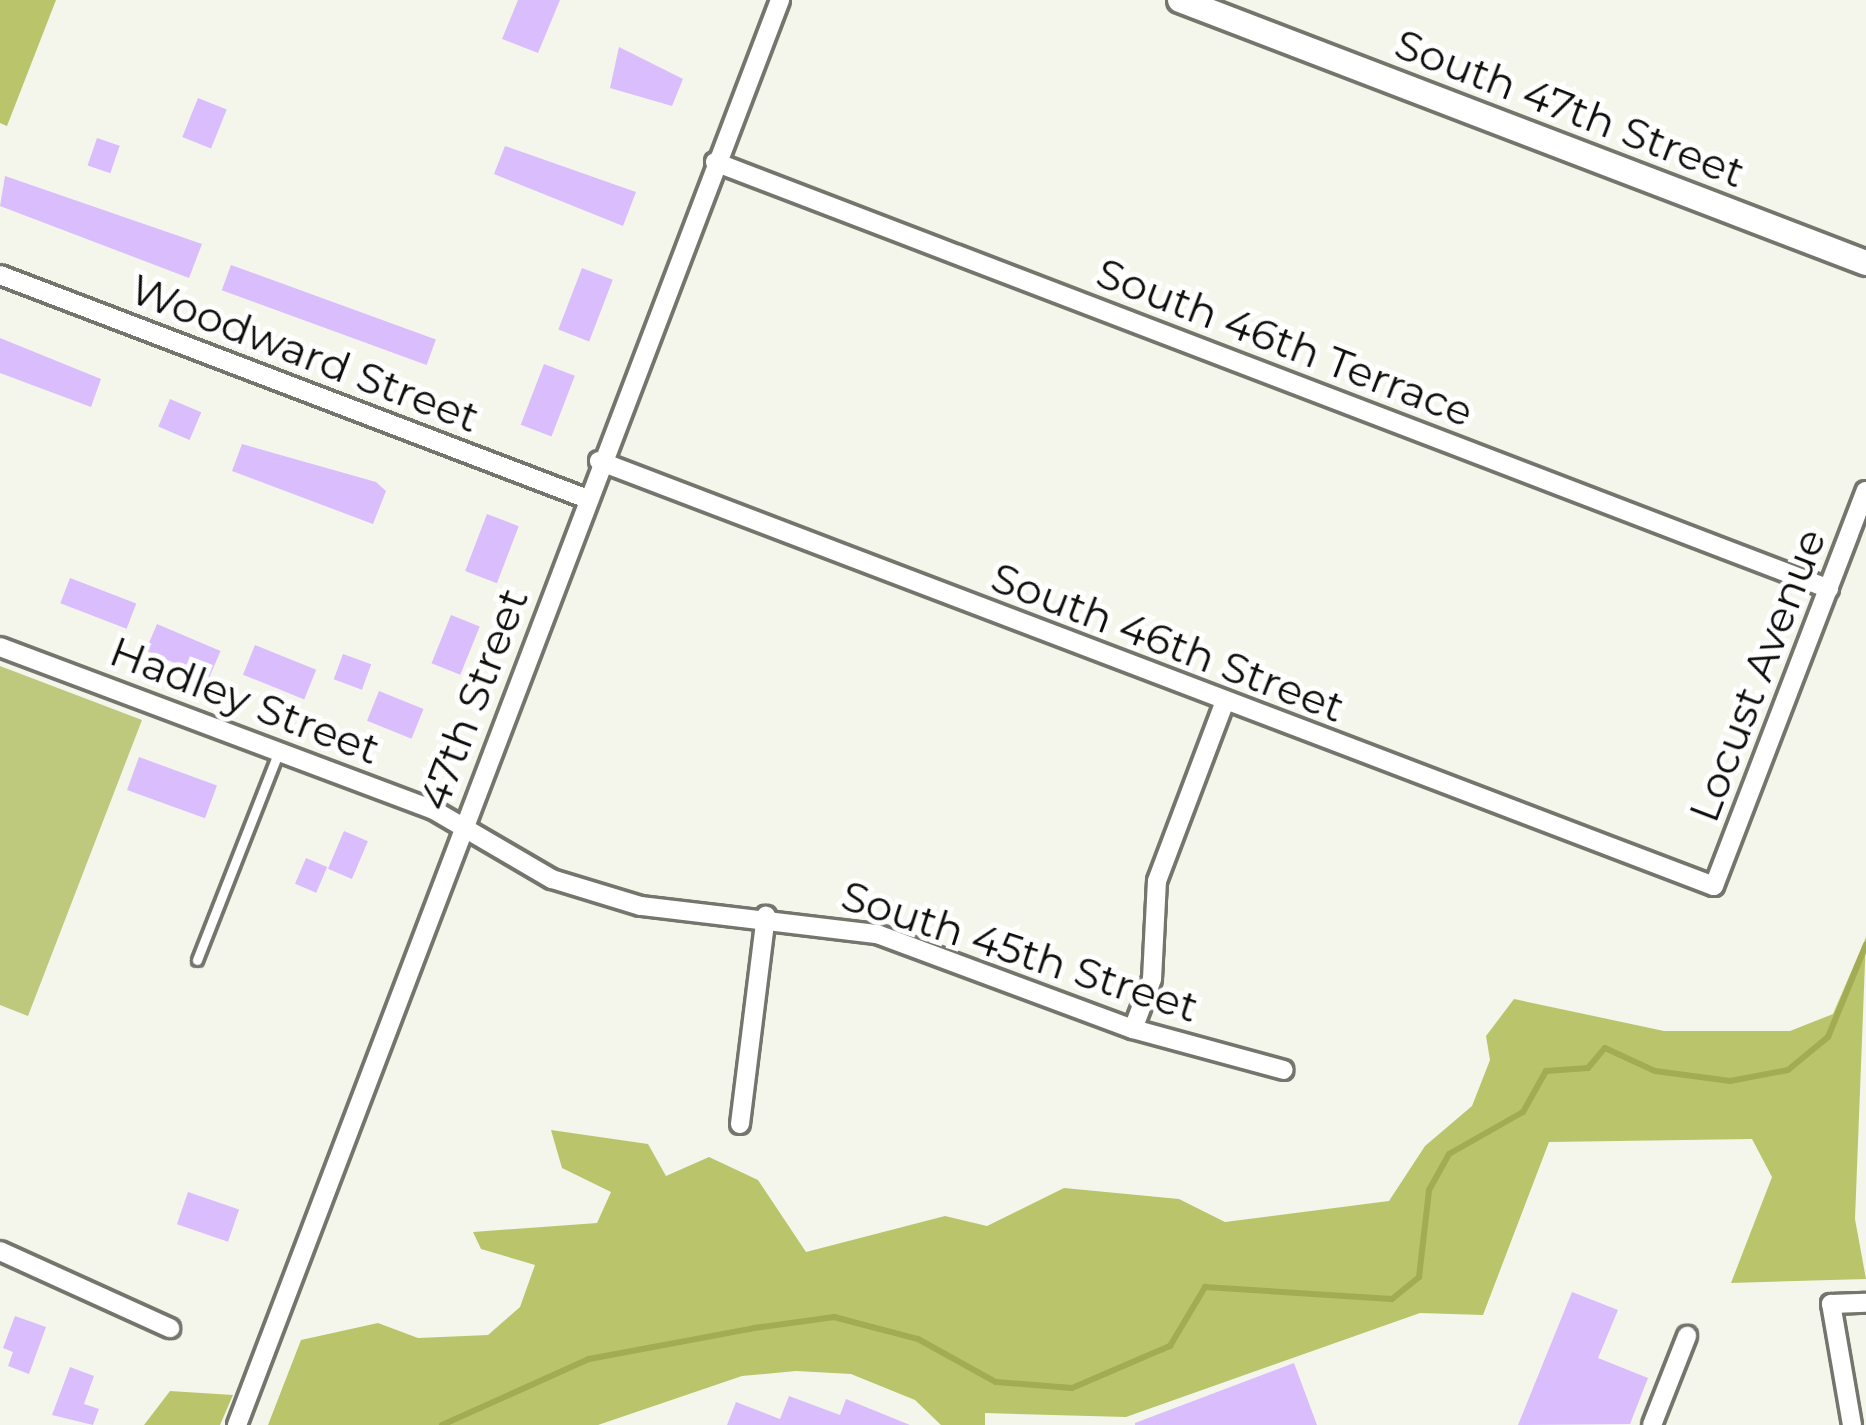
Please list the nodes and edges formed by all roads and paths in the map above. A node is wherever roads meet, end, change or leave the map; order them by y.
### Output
1 (780, 0) edge
2 (1180, 0) edge
3 (715, 162) junction
4 (1866, 263) edge
5 (0, 275) edge
6 (599, 461) junction
7 (1866, 491) edge
8 (585, 498) junction
9 (1829, 589) junction
10 (0, 646) edge
11 (1224, 704) junction
12 (279, 752) junction
13 (461, 826) junction
14 (1714, 886) joint
15 (766, 916) junction
16 (197, 960) dead end
17 (1133, 1029) junction
18 (1284, 1070) dead end
19 (740, 1124) dead end
20 (0, 1251) edge
21 (1866, 1303) edge
22 (170, 1328) dead end
23 (1687, 1336) dead end
24 (237, 1425) edge
25 (1652, 1425) edge
26 (1852, 1425) edge

1 - 3 street, 47th Street
2 - 4 main road, South 47th Street
3 - 6 street, 47th Street
3 - 9 street, South 46th Terrace
5 - 8 street, Woodward Street
6 - 8 street, 47th Street
6 - 11 street, South 46th Street
7 - 9 street, Locust Avenue
8 - 13 street, 47th Street
9 - 14 street, Locust Avenue
10 - 12 street, Hadley Street
11 - 14 street, South 46th Street
11 - 17 street
12 - 13 street, Hadley Street
12 - 16 lane
13 - 15 street, South 45th Street
13 - 24 street, 47th Street
15 - 17 street, South 45th Street
15 - 19 street
17 - 18 street, South 45th Street
20 - 22 street
21 - 26 street
23 - 25 street

